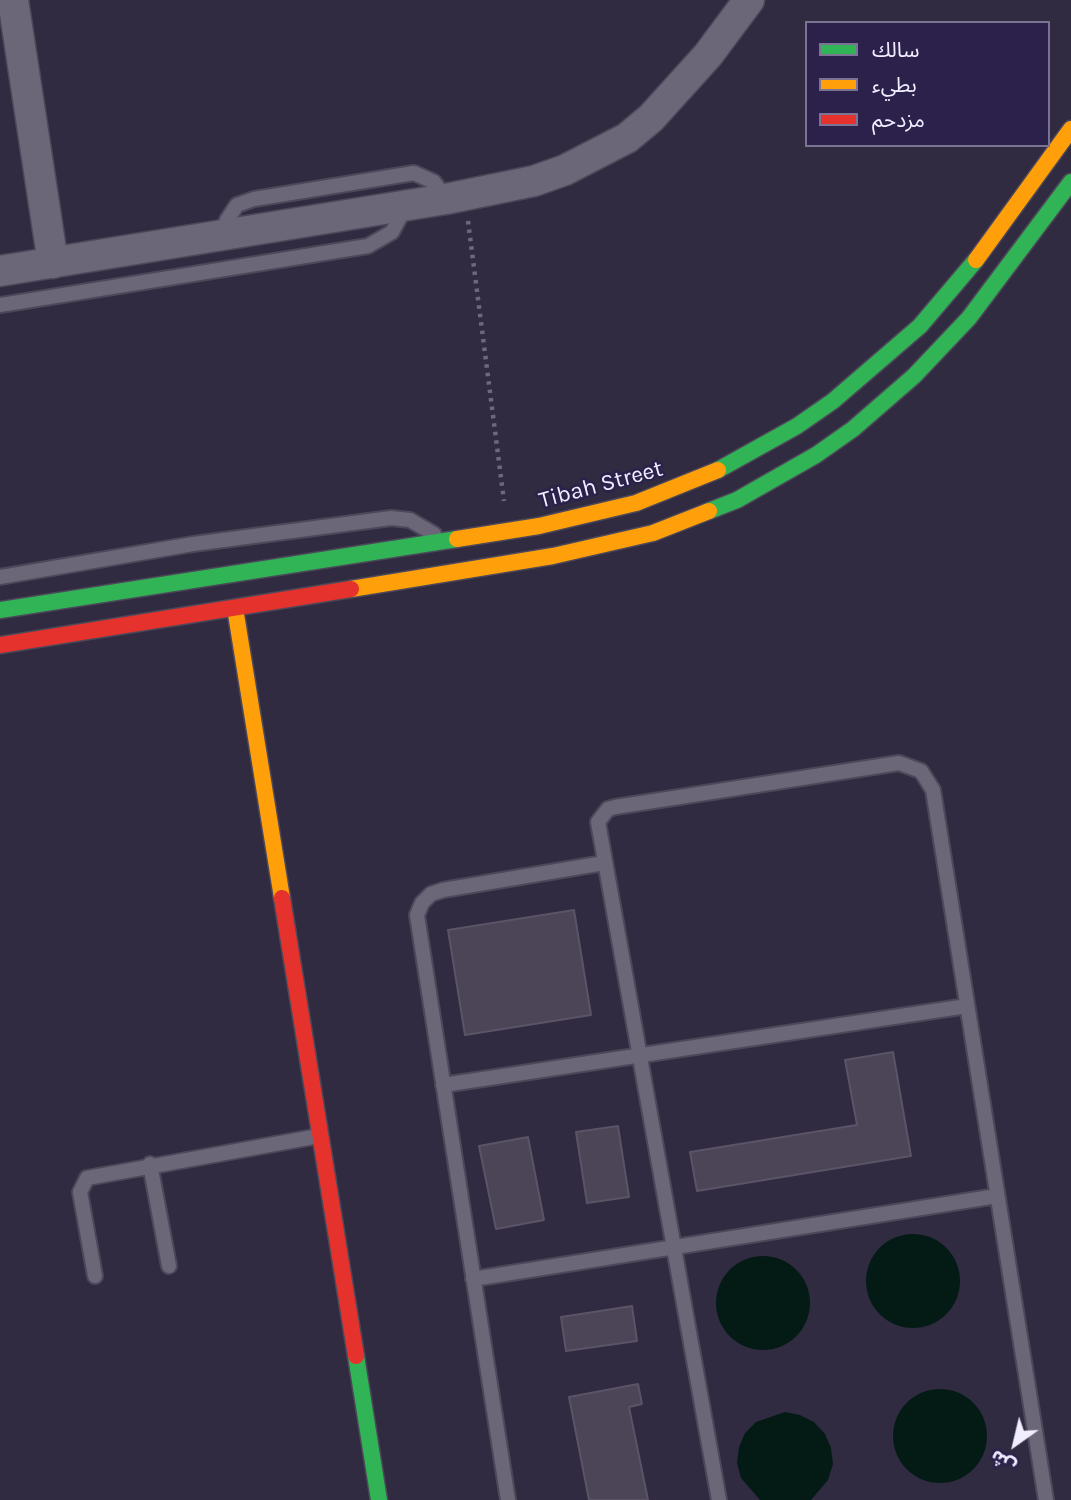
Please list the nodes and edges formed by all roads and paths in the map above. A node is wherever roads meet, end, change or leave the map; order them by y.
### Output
1 (13, 0) edge
2 (749, 0) edge
3 (1071, 129) edge
4 (1071, 182) edge
5 (456, 198) junction
6 (406, 206) junction
7 (222, 237) junction
8 (53, 263) junction
9 (0, 271) edge
10 (0, 305) edge
11 (508, 530) junction
12 (440, 541) junction
13 (0, 577) edge
14 (234, 608) junction
15 (0, 610) edge
16 (0, 645) edge
17 (604, 863) junction
18 (967, 1006) junction
19 (639, 1056) junction
20 (443, 1085) junction
21 (320, 1136) junction
22 (150, 1164) junction
23 (997, 1196) junction
24 (673, 1248) junction
25 (169, 1266) dead end
26 (95, 1276) dead end
27 (473, 1279) junction
28 (379, 1500) edge
29 (508, 1500) edge
30 (719, 1500) edge
31 (1046, 1500) edge

1 - 8 street
2 - 5 street
3 - 11 main road, Tibah Street
4 - 14 main road
5 - 6 street
5 - 7 lane
5 - 11 path
6 - 7 street
6 - 10 lane
7 - 8 street
8 - 9 street
11 - 12 main road, Tibah Street
12 - 13 lane
12 - 15 main road, Tibah Street
14 - 16 main road
14 - 21 main road
17 - 18 lane
17 - 19 lane
17 - 20 lane
18 - 19 lane
18 - 23 lane
19 - 20 lane
19 - 24 lane
20 - 27 lane
21 - 22 lane
21 - 28 main road
22 - 25 lane
22 - 26 lane
23 - 24 lane
23 - 31 lane
24 - 27 lane
24 - 30 lane
27 - 29 lane

